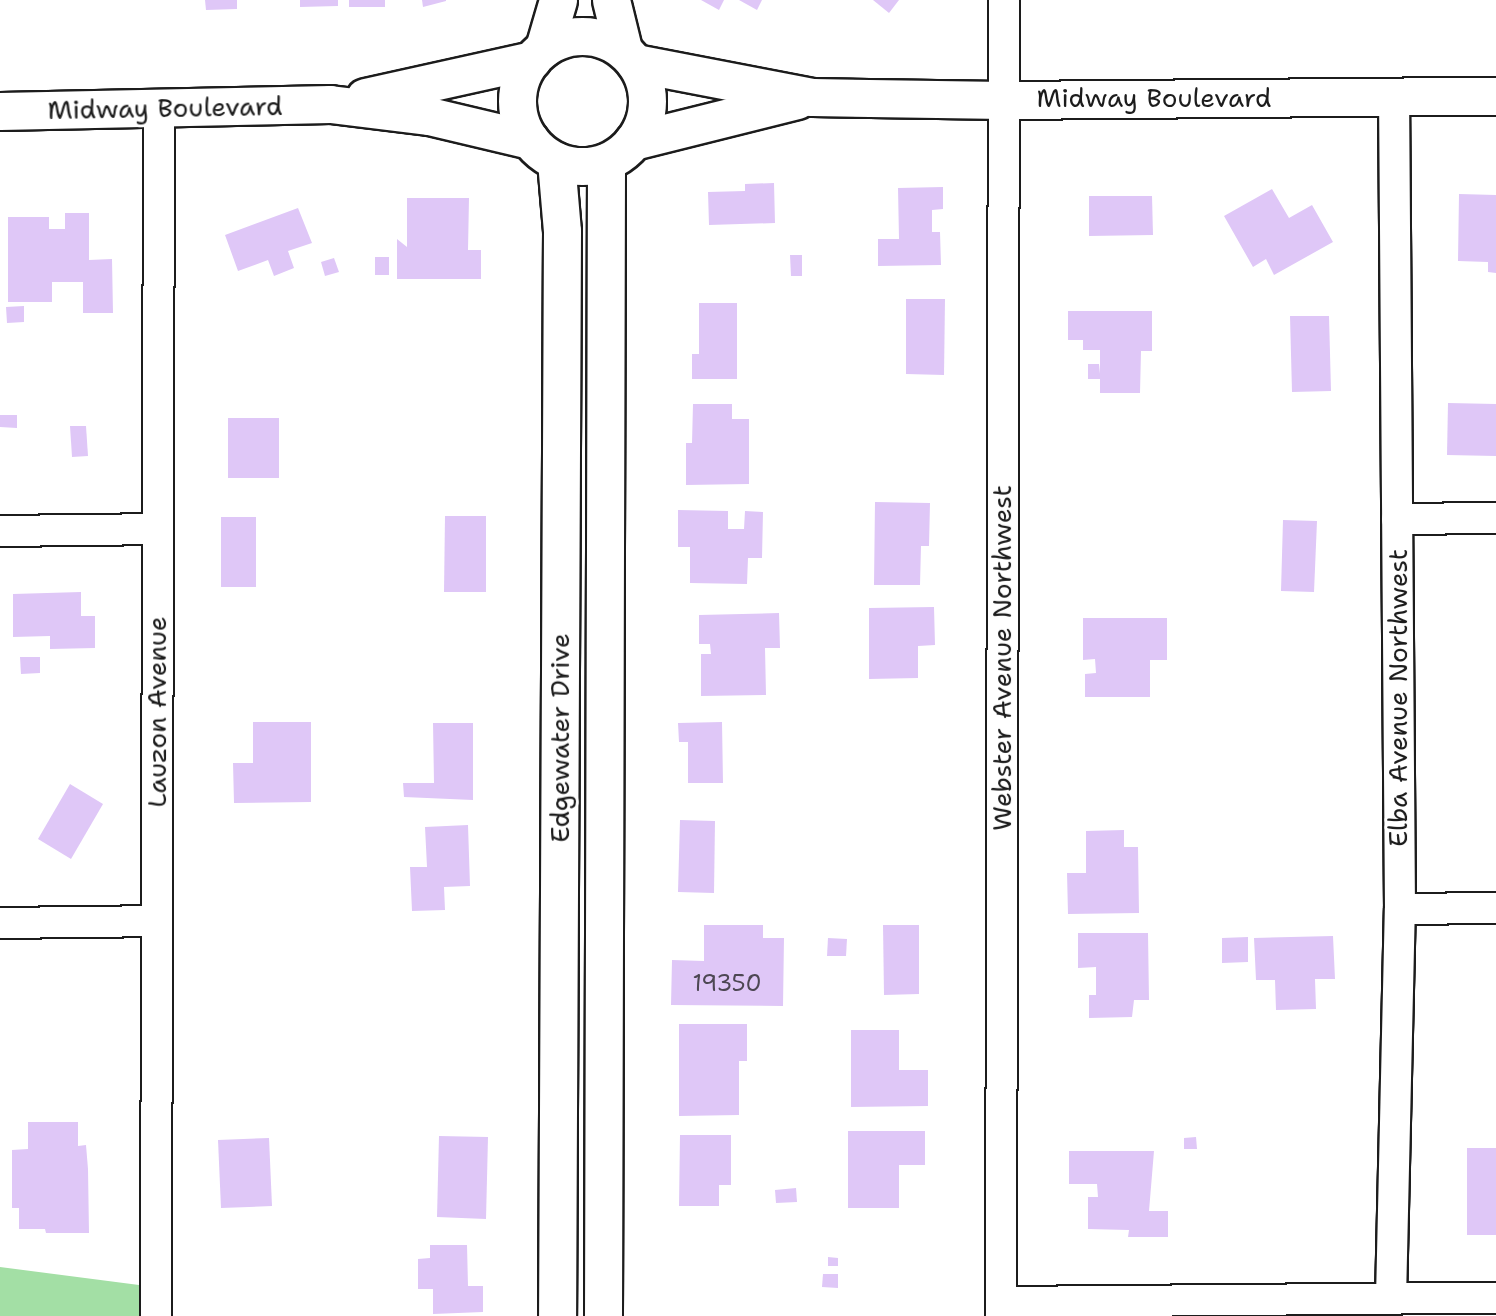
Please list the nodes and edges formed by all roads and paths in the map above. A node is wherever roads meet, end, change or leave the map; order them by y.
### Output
1 (558, 0) edge
2 (611, 0) edge
3 (1004, 0) edge
4 (538, 54) junction
5 (629, 56) junction
6 (1496, 96) edge
7 (812, 97) junction
8 (1394, 97) junction
9 (1004, 100) junction
10 (330, 104) junction
11 (159, 108) junction
12 (0, 111) edge
13 (543, 150) junction
14 (620, 151) junction
15 (1496, 518) edge
16 (1397, 519) junction
17 (158, 529) junction
18 (0, 531) edge
19 (1496, 908) edge
20 (1400, 909) junction
21 (157, 921) junction
22 (0, 923) edge
23 (1496, 1298) edge
24 (1391, 1299) junction
25 (1001, 1309) edge
26 (156, 1316) edge
27 (557, 1316) edge
28 (603, 1316) edge

1 - 4 street
2 - 5 street
3 - 9 street, Webster Avenue Northwest
4 - 5 street
4 - 10 street, Midway Boulevard
4 - 13 street
5 - 7 street, Midway Boulevard
5 - 14 street
6 - 8 street, Midway Boulevard
7 - 9 street, Midway Boulevard
7 - 14 street, Midway Boulevard
8 - 9 street, Midway Boulevard
8 - 16 street, Elba Avenue Northwest
9 - 25 street, Webster Avenue Northwest
10 - 11 street, Midway Boulevard
10 - 13 street, Midway Boulevard
11 - 12 street, Midway Boulevard
11 - 17 street, Lauzon Avenue
13 - 14 street
13 - 27 street, Edgewater Drive
14 - 28 street, Edgewater Drive
15 - 16 street
16 - 20 street, Elba Avenue Northwest
17 - 18 street
17 - 21 street, Lauzon Avenue
19 - 20 street
20 - 24 street, Elba Avenue Northwest
21 - 22 street
21 - 26 street, Lauzon Avenue
23 - 24 street
24 - 25 street

